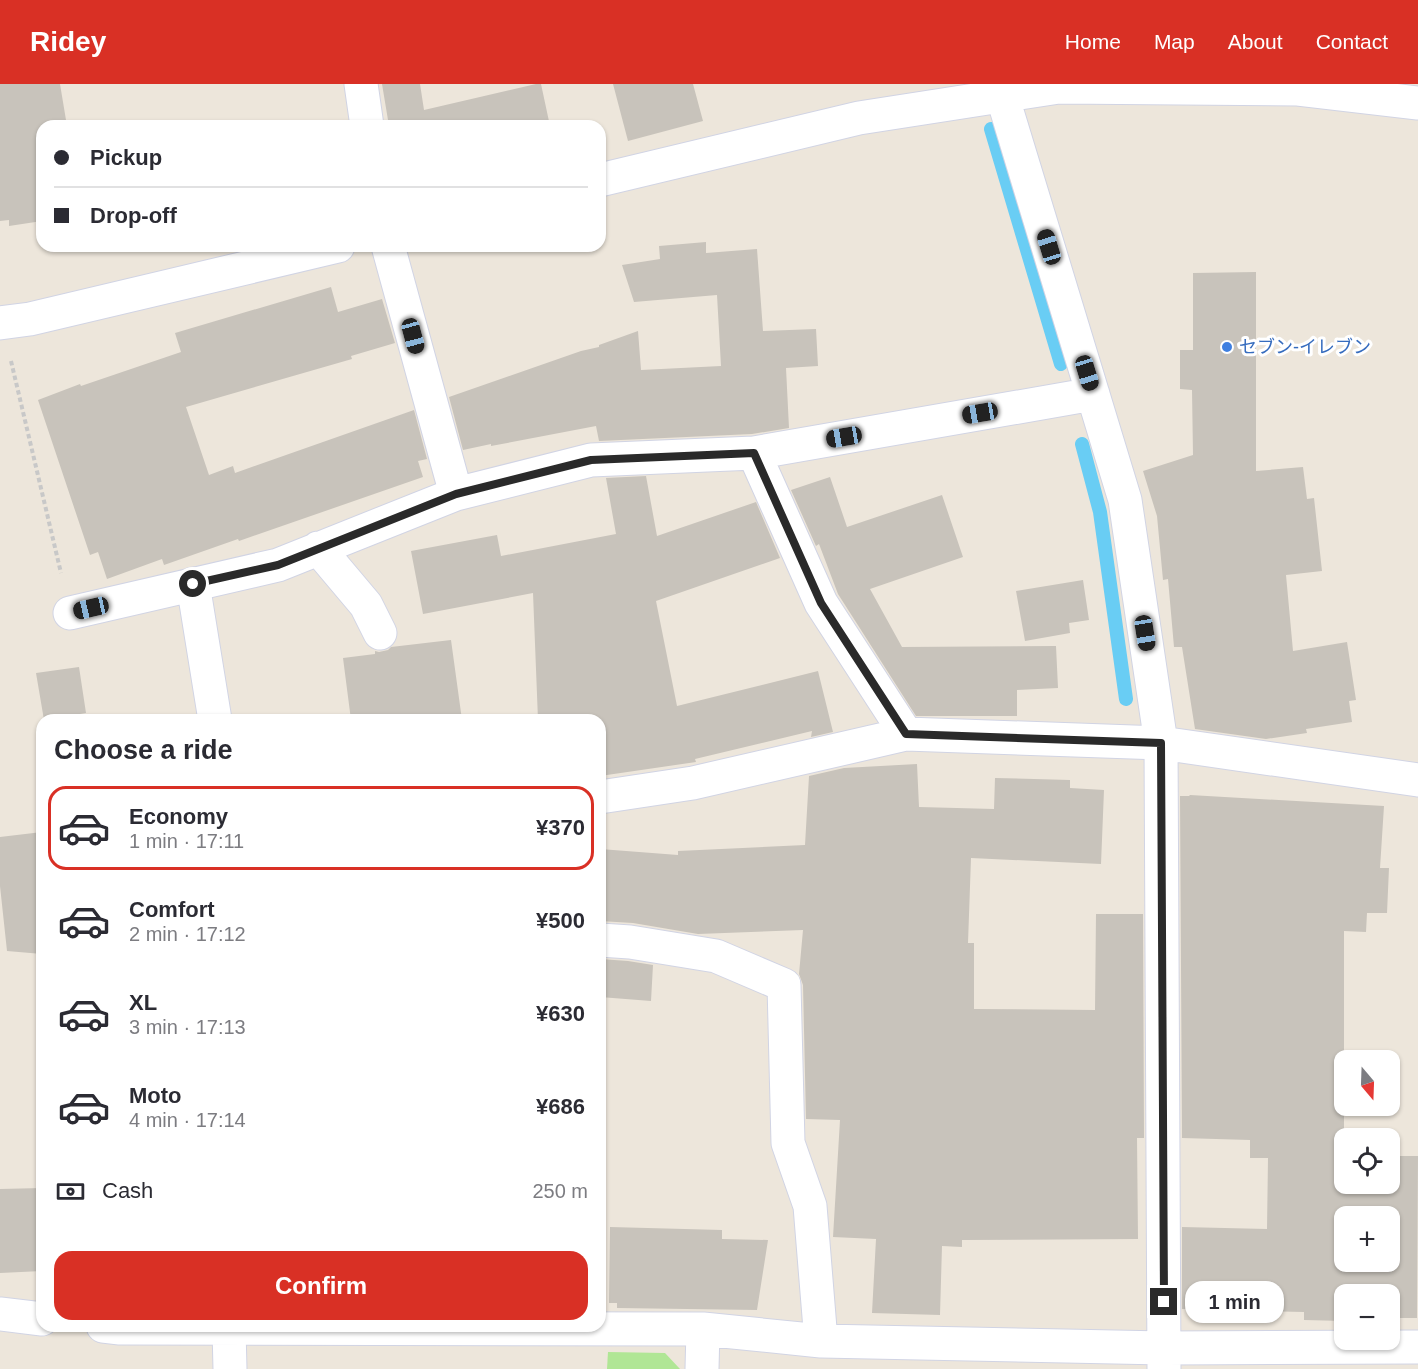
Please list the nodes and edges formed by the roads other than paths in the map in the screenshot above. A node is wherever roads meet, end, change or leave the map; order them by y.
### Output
1 (361, 84) edge
2 (1002, 95) junction
3 (1418, 103) edge
4 (366, 120) edge
5 (606, 179) edge
6 (313, 252) edge
7 (390, 252) edge
8 (1, 323) edge
9 (1093, 394) junction
10 (754, 453) junction
11 (456, 494) junction
12 (318, 548) junction
13 (193, 584) junction
14 (70, 613) road end
15 (381, 633) dead end
16 (214, 714) edge
17 (906, 734) junction
18 (1161, 743) junction
19 (1418, 780) edge
20 (606, 796) edge
21 (606, 940) edge
22 (0, 1314) edge
23 (36, 1318) edge
24 (606, 1329) edge
25 (703, 1329) junction
26 (229, 1332) edge
27 (821, 1341) junction
28 (1418, 1347) edge
29 (1164, 1359) edge
30 (230, 1369) edge
31 (702, 1369) edge

1 - 4 street
2 - 3 street
2 - 5 street
2 - 9 street
6 - 8 street
7 - 11 street
9 - 10 street
9 - 18 street
10 - 11 street
10 - 17 street
11 - 12 street
12 - 13 street
12 - 15 street
13 - 14 street
13 - 16 street
17 - 18 street
17 - 20 street
18 - 19 street
18 - 29 street
21 - 27 street
22 - 23 street
24 - 25 street
25 - 27 street
25 - 31 street
26 - 30 street
27 - 29 street
28 - 29 street

